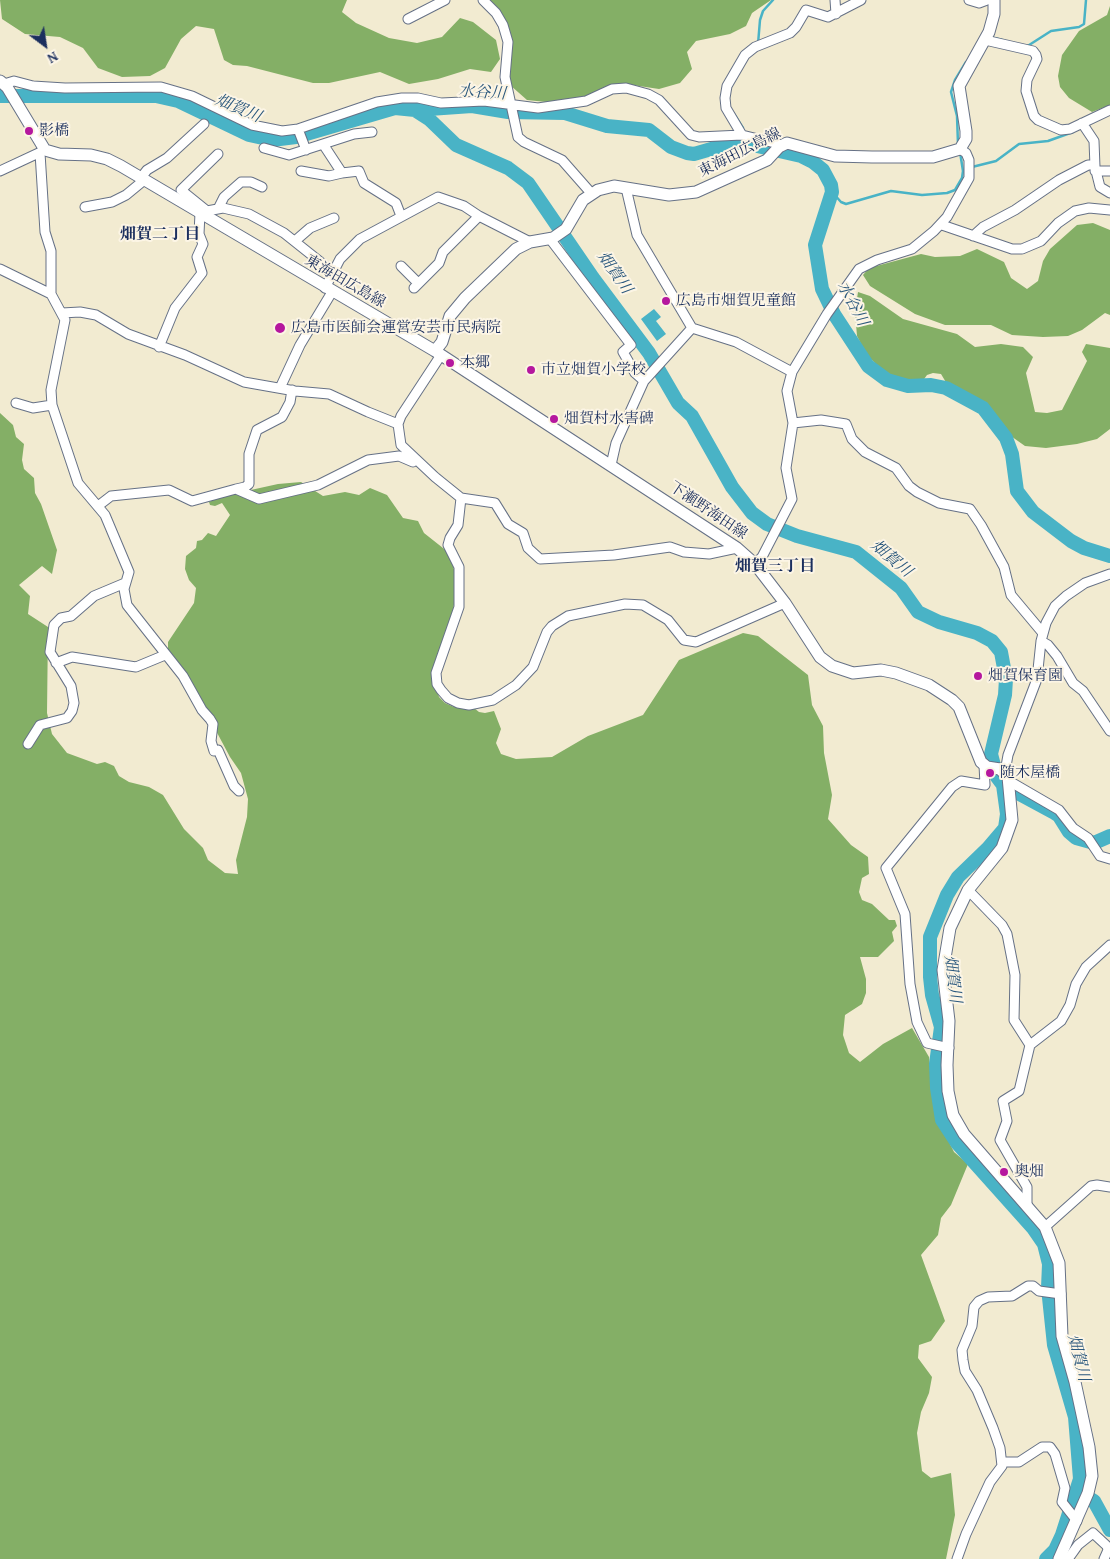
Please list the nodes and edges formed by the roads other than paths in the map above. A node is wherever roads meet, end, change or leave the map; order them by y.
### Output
1 (445, 0) edge
2 (483, 0) edge
3 (835, 0) edge
4 (861, 0) edge
5 (969, 0) edge
6 (987, 0) edge
7 (994, 0) edge
8 (836, 14) junction
9 (408, 18) dead end
10 (987, 38) junction
11 (3, 84) edge
12 (512, 108) junction
13 (1110, 110) edge
14 (1082, 123) junction
15 (204, 124) dead end
16 (298, 130) junction
17 (372, 132) dead end
18 (742, 135) junction
19 (323, 144) junction
20 (264, 148) dead end
21 (305, 148) junction
22 (778, 149) junction
23 (956, 151) junction
24 (43, 152) junction
25 (218, 154) dead end
26 (1095, 168) junction
27 (0, 171) edge
28 (301, 171) dead end
29 (1110, 171) edge
30 (342, 173) junction
31 (142, 180) junction
32 (262, 187) dead end
33 (626, 188) junction
34 (591, 193) junction
35 (1110, 193) edge
36 (85, 207) dead end
37 (218, 208) junction
38 (1110, 210) edge
39 (203, 213) junction
40 (401, 216) junction
41 (480, 216) junction
42 (334, 218) dead end
43 (942, 224) junction
44 (973, 236) junction
45 (552, 238) junction
46 (294, 241) junction
47 (530, 242) junction
48 (401, 266) dead end
49 (0, 268) edge
50 (333, 272) junction
51 (329, 290) junction
52 (52, 294) junction
53 (62, 313) junction
54 (692, 328) junction
55 (159, 347) junction
56 (438, 353) junction
57 (792, 372) junction
58 (647, 378) junction
59 (280, 388) junction
60 (292, 390) junction
61 (16, 403) dead end
62 (52, 405) junction
63 (793, 423) junction
64 (398, 424) junction
65 (611, 465) junction
66 (435, 478) junction
67 (236, 489) junction
68 (460, 498) junction
69 (98, 506) junction
70 (737, 548) junction
71 (756, 564) junction
72 (1110, 574) edge
73 (125, 582) junction
74 (785, 604) junction
75 (1041, 636) junction
76 (165, 655) junction
77 (56, 663) junction
78 (1110, 731) edge
79 (28, 744) dead end
80 (985, 766) junction
81 (1007, 780) junction
82 (239, 791) dead end
83 (1110, 859) edge
84 (968, 890) junction
85 (1110, 945) edge
86 (1030, 1045) junction
87 (949, 1048) junction
88 (1110, 1187) edge
89 (1027, 1205) junction
90 (1045, 1226) junction
91 (1058, 1294) junction
92 (1002, 1462) junction
93 (1075, 1519) junction
94 (1108, 1545) edge
95 (957, 1559) edge
96 (1059, 1559) edge
97 (1068, 1559) edge
98 (1104, 1559) edge

1 - 9 street
2 - 12 street
3 - 8 street
4 - 8 street
5 - 6 street
7 - 10 main road
8 - 18 street
10 - 14 street
10 - 23 main road
11 - 16 street
11 - 24 main road
12 - 16 street
12 - 18 street
12 - 34 street
13 - 14 street
14 - 26 street
15 - 31 street
16 - 21 street
17 - 19 street
18 - 22 street
19 - 21 street
19 - 30 street
20 - 21 street
22 - 23 main road, 東海田広島線
22 - 33 main road, 東海田広島線
23 - 43 street
24 - 27 street
24 - 31 main road, 東海田広島線
24 - 52 street
25 - 39 street
26 - 29 street
26 - 35 street
26 - 44 street
28 - 30 street
30 - 40 street
31 - 36 street
31 - 39 main road, 東海田広島線
32 - 37 street
33 - 34 main road, 東海田広島線
33 - 54 street
34 - 45 main road
37 - 39 street
37 - 46 street
38 - 44 street
39 - 51 main road, 東海田広島線
39 - 55 street
40 - 41 street
40 - 50 street
41 - 47 street
41 - 48 street
42 - 46 street
43 - 44 street
43 - 57 street
45 - 47 main road
45 - 58 street
46 - 50 street
47 - 56 main road
49 - 52 street
50 - 51 street
51 - 56 main road, 東海田広島線
51 - 59 street
52 - 53 street
53 - 55 street
53 - 62 street
54 - 57 street
54 - 58 street
55 - 59 street
56 - 64 street
56 - 65 main road, 下瀬野海田線
57 - 63 street
58 - 65 street
59 - 60 street
60 - 64 street
60 - 67 street
61 - 62 street
62 - 69 street
63 - 71 street
63 - 75 street
64 - 66 street
65 - 70 main road, 下瀬野海田線
66 - 67 street
66 - 68 street
67 - 69 street
68 - 70 street
68 - 74 street
69 - 73 street
70 - 71 main road, 下瀬野海田線
71 - 74 main road, 下瀬野海田線
72 - 75 street
73 - 76 street
73 - 77 street
74 - 80 main road, 下瀬野海田線
75 - 78 street
75 - 81 street
76 - 77 street
76 - 82 street
77 - 79 street
80 - 81 main road
80 - 87 street
81 - 83 street
81 - 84 main road
84 - 86 street
84 - 87 main road
85 - 86 street
86 - 89 street
87 - 89 main road
88 - 90 street
89 - 90 main road
90 - 91 main road
91 - 92 street
91 - 93 main road
92 - 93 street
92 - 95 street
93 - 96 main road
94 - 97 street
94 - 98 street

